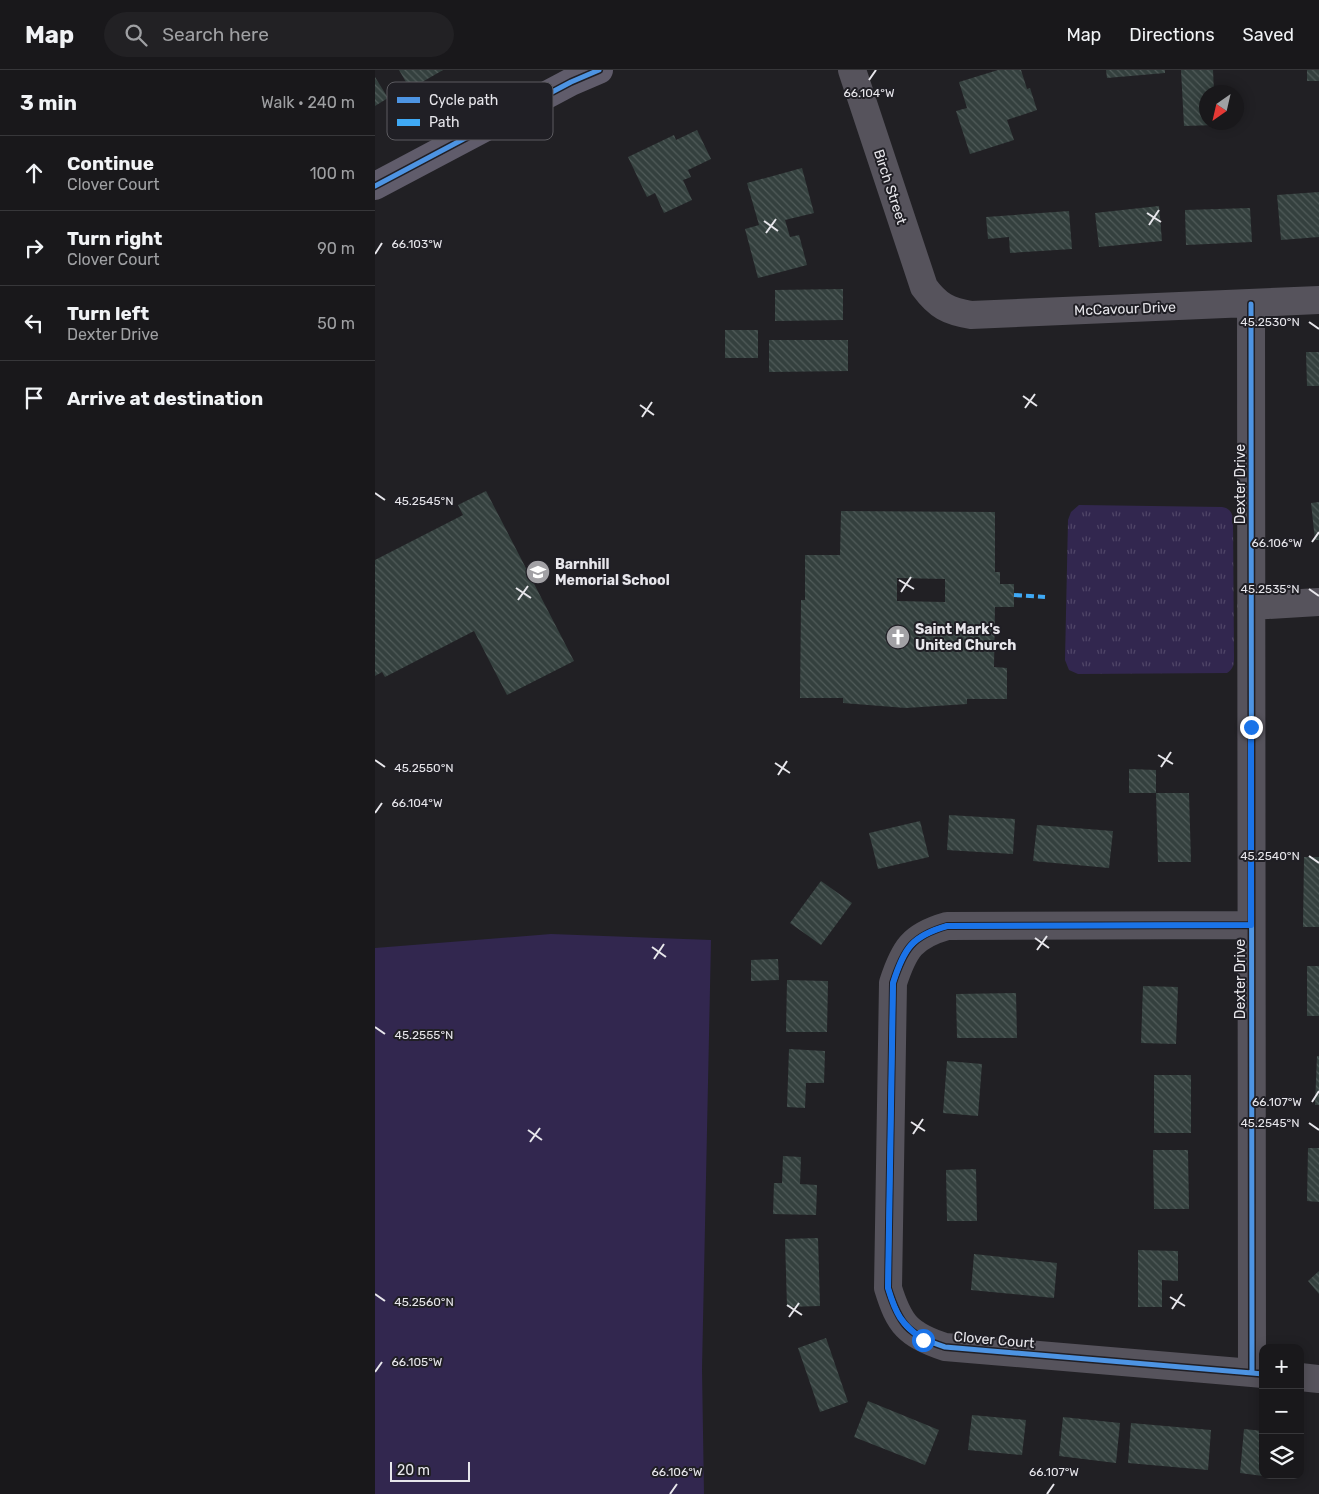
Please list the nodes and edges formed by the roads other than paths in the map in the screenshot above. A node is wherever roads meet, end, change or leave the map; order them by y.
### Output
1 (599, 70) edge
2 (851, 70) edge
3 (553, 92) edge
4 (462, 140) edge
5 (375, 186) edge
6 (934, 300) joint
7 (1319, 300) edge
8 (1251, 304) junction
9 (1319, 602) edge
10 (1251, 606) junction
11 (1251, 925) junction
12 (1257, 1374) edge
13 (1304, 1377) edge
14 (1319, 1379) edge

1 - 3 main road
2 - 6 street, Birch Street
4 - 5 main road
6 - 8 street, McCavour Drive
7 - 8 street, McCavour Drive
8 - 10 street, Dexter Drive
9 - 10 street
10 - 11 street, Dexter Drive
11 - 12 street, Dexter Drive
11 - 12 street, Clover Court
13 - 14 street

